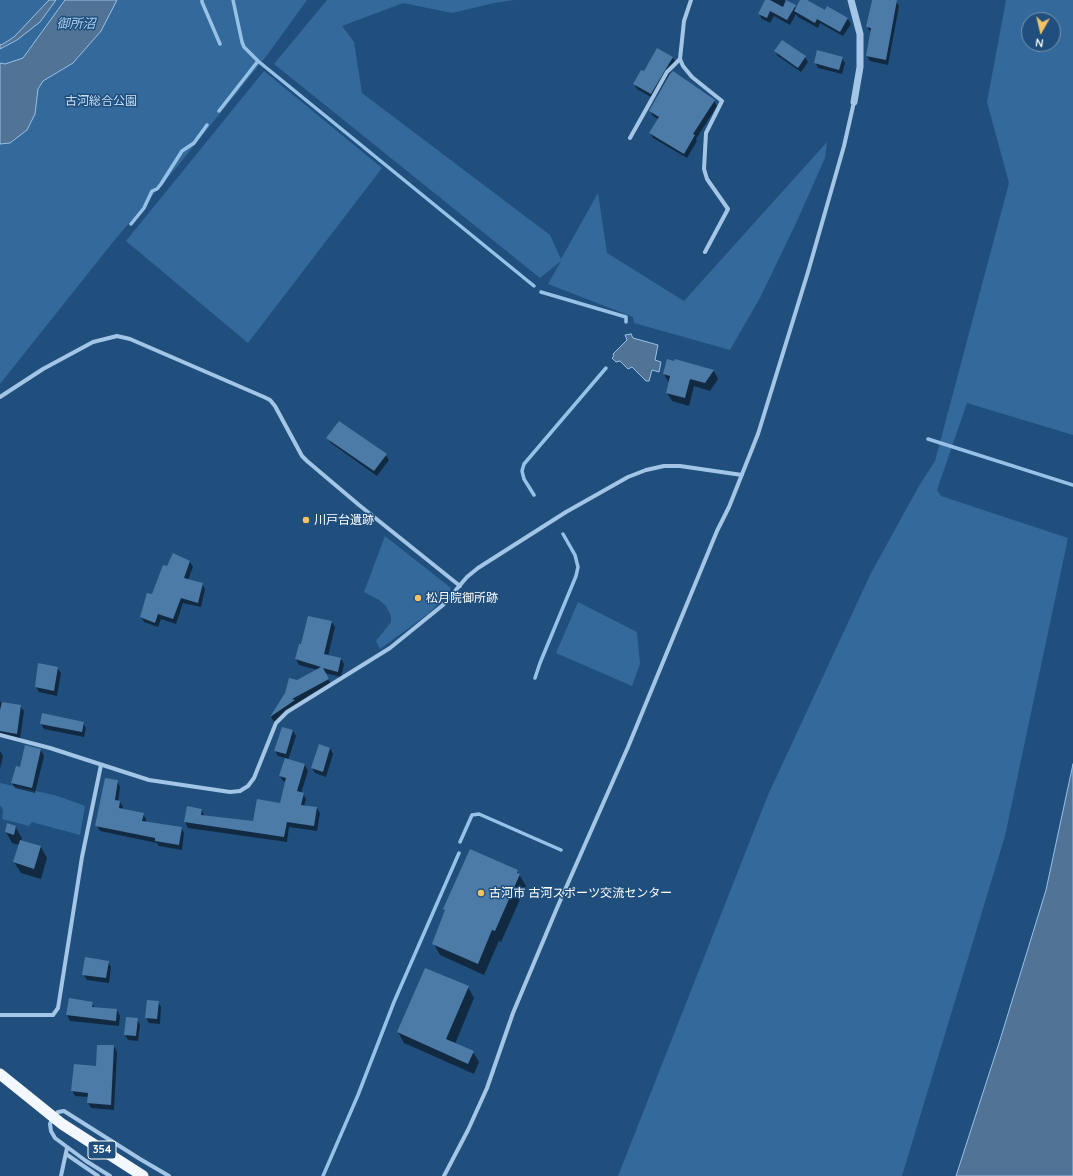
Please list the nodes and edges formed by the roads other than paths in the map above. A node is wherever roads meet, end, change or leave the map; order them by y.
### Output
1 (691, 0) edge
2 (851, 0) edge
3 (680, 59) junction
4 (854, 102) joint
5 (630, 138) dead end
6 (705, 252) dead end
7 (0, 397) edge
8 (742, 475) junction
9 (460, 586) junction
10 (0, 735) edge
11 (101, 765) junction
12 (0, 1015) edge
13 (0, 1074) edge
14 (53, 1117) junction
15 (68, 1148) junction
16 (66, 1154) junction
17 (61, 1176) edge
18 (98, 1176) edge
19 (110, 1176) edge
20 (143, 1176) edge
21 (169, 1176) edge
22 (444, 1176) edge

1 - 3 street
2 - 4 street
3 - 5 street
3 - 6 street
4 - 8 street
7 - 9 street
8 - 9 street
8 - 22 street
9 - 11 street
10 - 11 street
11 - 12 street
13 - 14 highway, 354
14 - 15 street
14 - 20 highway, 354
14 - 21 street
15 - 16 street
15 - 19 street
16 - 17 street
16 - 18 street

